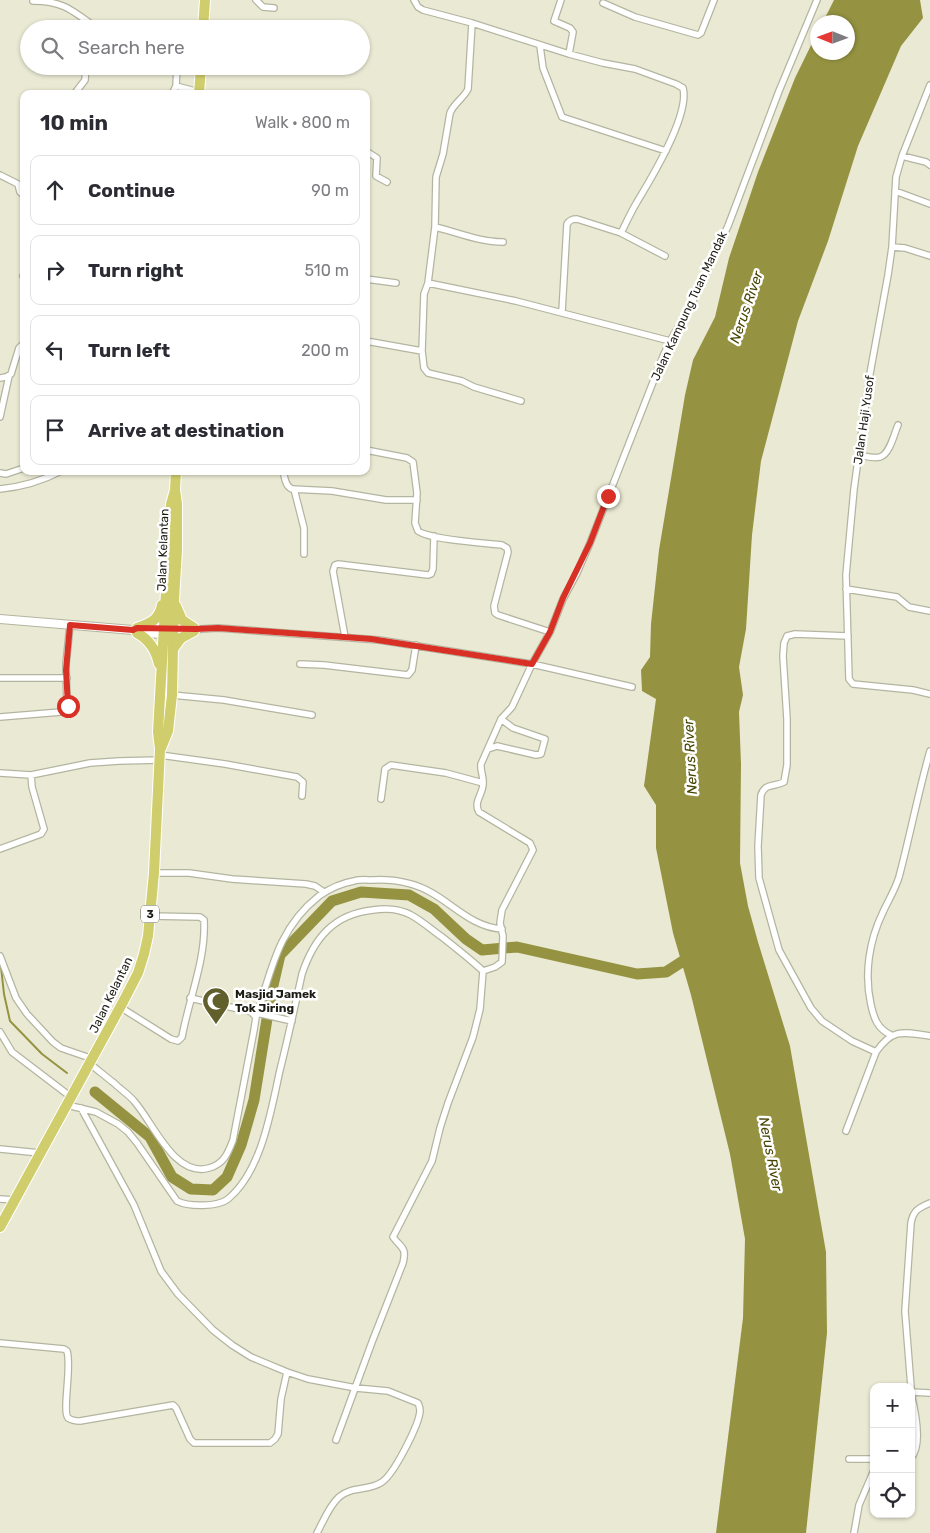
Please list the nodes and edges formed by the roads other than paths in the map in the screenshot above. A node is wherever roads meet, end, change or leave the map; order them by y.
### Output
1 (205, 0) edge
2 (256, 0) edge
3 (414, 0) edge
4 (561, 0) edge
5 (714, 0) edge
6 (817, 0) edge
7 (33, 1) dead end
8 (603, 3) dead end
9 (274, 8) dead end
10 (85, 20) edge
11 (204, 20) edge
12 (472, 23) junction
13 (540, 46) junction
14 (569, 54) junction
15 (85, 75) edge
16 (177, 75) edge
17 (200, 75) edge
18 (930, 85) edge
19 (176, 86) junction
20 (77, 90) edge
21 (174, 90) edge
22 (189, 90) edge
23 (199, 90) edge
24 (666, 151) junction
25 (370, 154) edge
26 (902, 156) junction
27 (930, 165) edge
28 (0, 175) edge
29 (387, 182) dead end
30 (895, 191) junction
31 (20, 192) edge
32 (930, 204) edge
33 (435, 227) junction
34 (621, 233) junction
35 (503, 242) dead end
36 (892, 247) junction
37 (665, 256) dead end
38 (930, 256) edge
39 (370, 280) edge
40 (428, 282) junction
41 (396, 283) dead end
42 (562, 312) junction
43 (370, 341) edge
44 (670, 341) junction
45 (20, 347) edge
46 (422, 351) junction
47 (9, 376) junction
48 (0, 378) edge
49 (521, 401) dead end
50 (0, 417) edge
51 (898, 425) dead end
52 (370, 451) edge
53 (859, 455) junction
54 (20, 469) edge
55 (0, 473) edge
56 (54, 475) edge
57 (176, 475) edge
58 (284, 475) edge
59 (0, 489) edge
60 (294, 489) junction
61 (175, 490) junction
62 (417, 500) junction
63 (434, 536) junction
64 (304, 554) dead end
65 (167, 584) junction
66 (846, 589) junction
67 (174, 600) junction
68 (930, 611) edge
69 (0, 619) edge
70 (70, 625) junction
71 (194, 629) junction
72 (136, 630) junction
73 (168, 631) junction
74 (550, 632) junction
75 (346, 636) junction
76 (848, 636) junction
77 (416, 645) junction
78 (173, 649) junction
79 (300, 664) dead end
80 (532, 664) junction
81 (0, 678) edge
82 (66, 678) junction
83 (161, 680) junction
84 (632, 687) dead end
85 (930, 694) edge
86 (172, 695) junction
87 (312, 715) dead end
88 (0, 717) edge
89 (501, 718) junction
90 (488, 749) junction
91 (930, 751) edge
92 (160, 755) junction
93 (0, 773) edge
94 (31, 774) junction
95 (483, 783) junction
96 (302, 796) dead end
97 (381, 799) dead end
98 (0, 849) edge
99 (154, 873) junction
100 (324, 892) junction
101 (150, 916) junction
102 (502, 933) junction
103 (0, 956) edge
104 (484, 970) junction
105 (190, 998) junction
106 (120, 1007) junction
107 (254, 1013) junction
108 (292, 1021) junction
109 (0, 1032) edge
110 (891, 1036) junction
111 (930, 1036) edge
112 (876, 1052) junction
113 (90, 1063) junction
114 (70, 1099) junction
115 (81, 1108) junction
116 (846, 1131) dead end
117 (0, 1149) edge
118 (40, 1153) junction
119 (0, 1199) edge
120 (14, 1200) junction
121 (930, 1202) edge
122 (0, 1227) edge
123 (0, 1343) edge
124 (287, 1372) junction
125 (911, 1383) edge
126 (356, 1388) junction
127 (915, 1393) edge
128 (930, 1393) edge
129 (915, 1412) edge
130 (336, 1440) dead end
131 (915, 1453) edge
132 (849, 1459) dead end
133 (870, 1459) edge
134 (873, 1473) edge
135 (316, 1533) edge
136 (854, 1533) edge

1 - 11 highway
2 - 9 street
3 - 12 street
4 - 14 street
5 - 8 street
6 - 44 street, Jalan Kampung Tuan Mandak
7 - 10 street
12 - 13 street
12 - 33 street
13 - 14 street
13 - 24 street
14 - 24 street
15 - 20 street
16 - 19 street
17 - 23 highway
18 - 26 street, Jalan Haji Yusof
19 - 21 street
19 - 22 street
24 - 34 street
25 - 29 street
26 - 27 street
26 - 30 street, Jalan Haji Yusof
28 - 31 street
30 - 32 street
30 - 36 street, Jalan Haji Yusof
33 - 35 street
33 - 40 street
34 - 37 street
34 - 42 street
36 - 38 street
36 - 53 street, Jalan Haji Yusof
39 - 41 street
40 - 42 street
40 - 46 street
42 - 44 street
43 - 46 street
44 - 74 street, Jalan Kampung Tuan Mandak
45 - 47 street
46 - 49 street
47 - 48 street
47 - 50 street
51 - 53 street
52 - 62 street
53 - 66 street, Jalan Haji Yusof
54 - 55 street
56 - 59 street
57 - 61 highway, 3
58 - 60 street
60 - 62 street
60 - 64 street
61 - 65 highway, Jalan Kelantan / 3
61 - 67 highway, Jalan Kelantan / 3
62 - 63 street
63 - 74 street
63 - 75 street
65 - 72 highway
65 - 73 highway, Jalan Kelantan / 3
66 - 68 street
66 - 76 street, Jalan Haji Yusof
67 - 71 highway
67 - 73 highway, Jalan Kelantan / 3
69 - 70 street
70 - 72 street
70 - 82 street
71 - 73 street
71 - 75 street
71 - 78 highway
72 - 73 street
72 - 83 highway
73 - 78 highway, Jalan Kelantan / 3
73 - 83 highway, Jalan Kelantan / 3
74 - 80 street, Jalan Kampung Tuan Mandak
75 - 77 street
76 - 85 street, Jalan Haji Yusof
76 - 112 street
77 - 79 street
77 - 80 street
78 - 86 highway, Jalan Kelantan / 3
80 - 84 street
80 - 89 street, Jalan Kampung Tuan Mandak
81 - 82 street
82 - 88 street
83 - 92 highway, Jalan Kelantan / 3
86 - 87 street
86 - 92 highway, Jalan Kelantan / 3
89 - 90 street, Jalan Kampung Tuan Mandak
89 - 90 street
90 - 95 street, Jalan Kampung Tuan Mandak
91 - 110 street
92 - 94 street
92 - 96 street
92 - 99 highway, Jalan Kelantan / 3
93 - 94 street
94 - 98 street
95 - 97 street
95 - 102 street, Jalan Kampung Tuan Mandak
99 - 100 street
99 - 101 highway, Jalan Kelantan / 3
100 - 102 street
100 - 107 street
101 - 105 street
101 - 106 highway, Jalan Kelantan / 3
102 - 104 street
103 - 113 street
104 - 108 street
104 - 126 street
105 - 106 street
105 - 107 street
106 - 113 highway, Jalan Kelantan / 3
107 - 108 street
107 - 113 street
108 - 115 street
109 - 114 street
110 - 111 street
110 - 112 street
112 - 116 street
113 - 114 highway, Jalan Kelantan / 3
114 - 115 street
114 - 118 highway, Jalan Kelantan / 3
115 - 124 street
117 - 118 street
118 - 120 highway, Jalan Kelantan / 3
119 - 120 street
120 - 122 highway, Jalan Kelantan / 3
121 - 125 street
123 - 124 street
124 - 126 street
126 - 130 street
126 - 135 street
127 - 128 street
129 - 131 street
132 - 133 street
134 - 136 street

